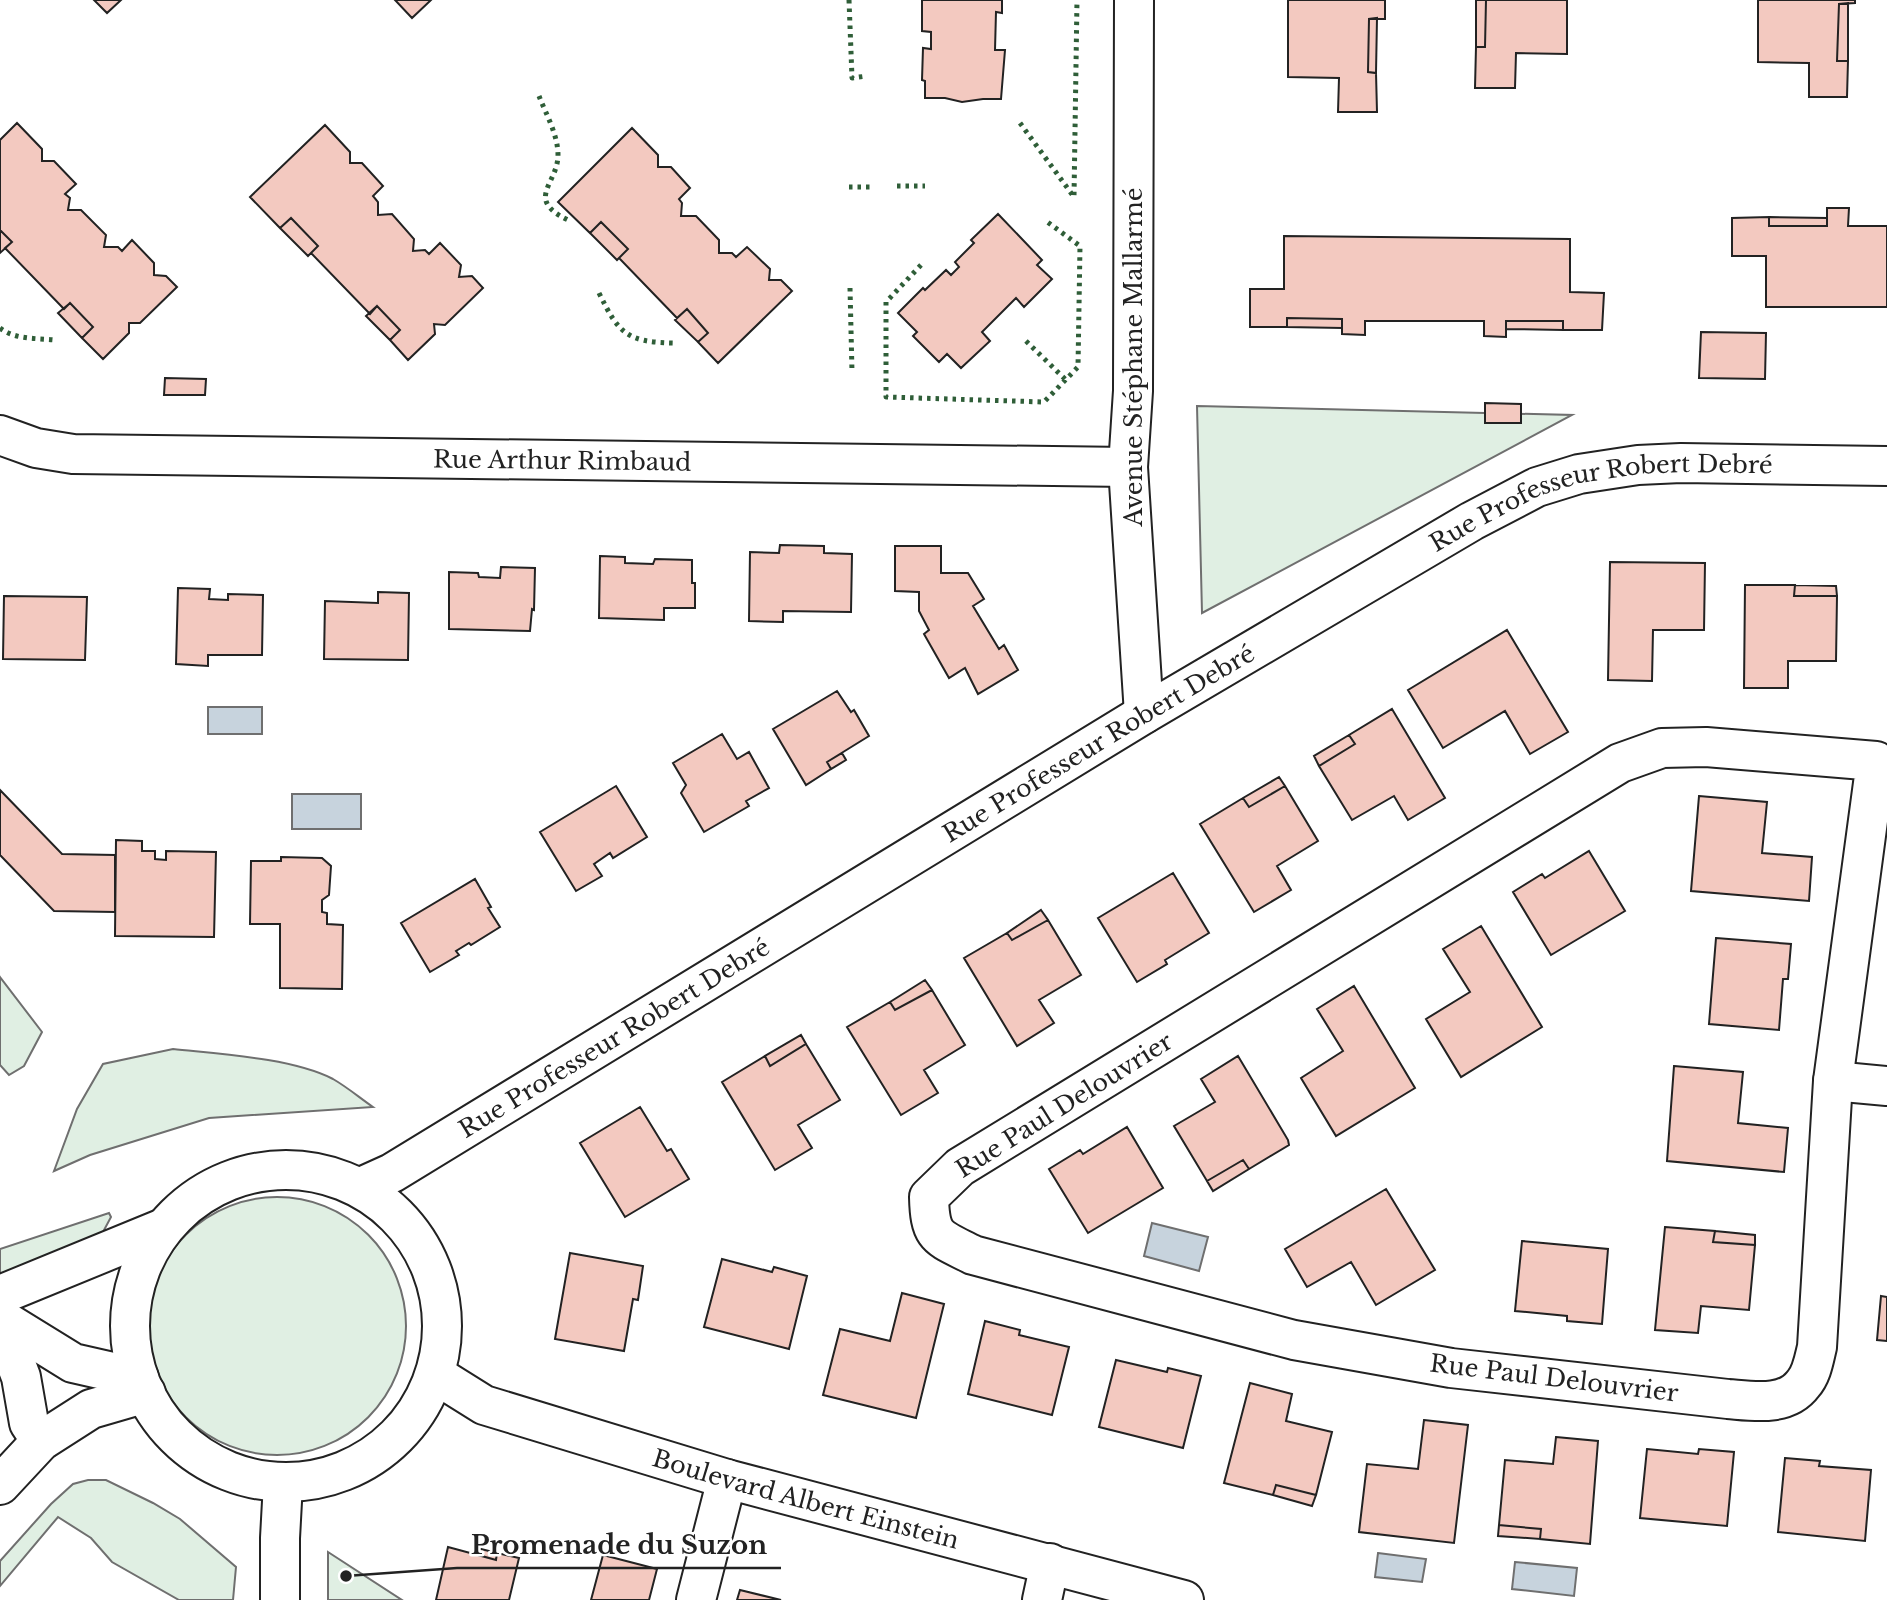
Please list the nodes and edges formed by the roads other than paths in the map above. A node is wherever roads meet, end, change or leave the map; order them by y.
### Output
1 (1134, 0) edge
2 (0, 435) edge
3 (1887, 466) edge
4 (1128, 467) junction
5 (1144, 714) junction
6 (1833, 1081) junction
7 (1887, 1086) edge
8 (361, 1187) junction
9 (161, 1229) junction
10 (0, 1295) edge
11 (0, 1318) edge
12 (0, 1335) edge
13 (436, 1375) junction
14 (143, 1386) junction
15 (41, 1441) junction
16 (727, 1479) junction
17 (283, 1483) junction
18 (0, 1485) edge
19 (1050, 1563) junction
20 (280, 1600) edge
21 (696, 1600) edge
22 (1042, 1600) edge
23 (1184, 1600) edge

1 - 4 street, Avenue Stéphane Mallarmé
2 - 4 street, Rue Arthur Rimbaud
3 - 5 street, Rue Professeur Robert Debré
4 - 5 street, Avenue Stéphane Mallarmé
5 - 8 street, Rue Professeur Robert Debré
6 - 6 street, Rue Paul Delouvrier
6 - 7 street
8 - 9 street
8 - 13 street
9 - 10 street
9 - 14 street
11 - 14 street
12 - 15 street
13 - 16 street, Boulevard Albert Einstein
13 - 17 street
14 - 15 street
14 - 17 street
15 - 18 street
16 - 19 street, Boulevard Albert Einstein
16 - 21 street
17 - 20 street
19 - 22 street
19 - 23 street, Boulevard Albert Einstein

